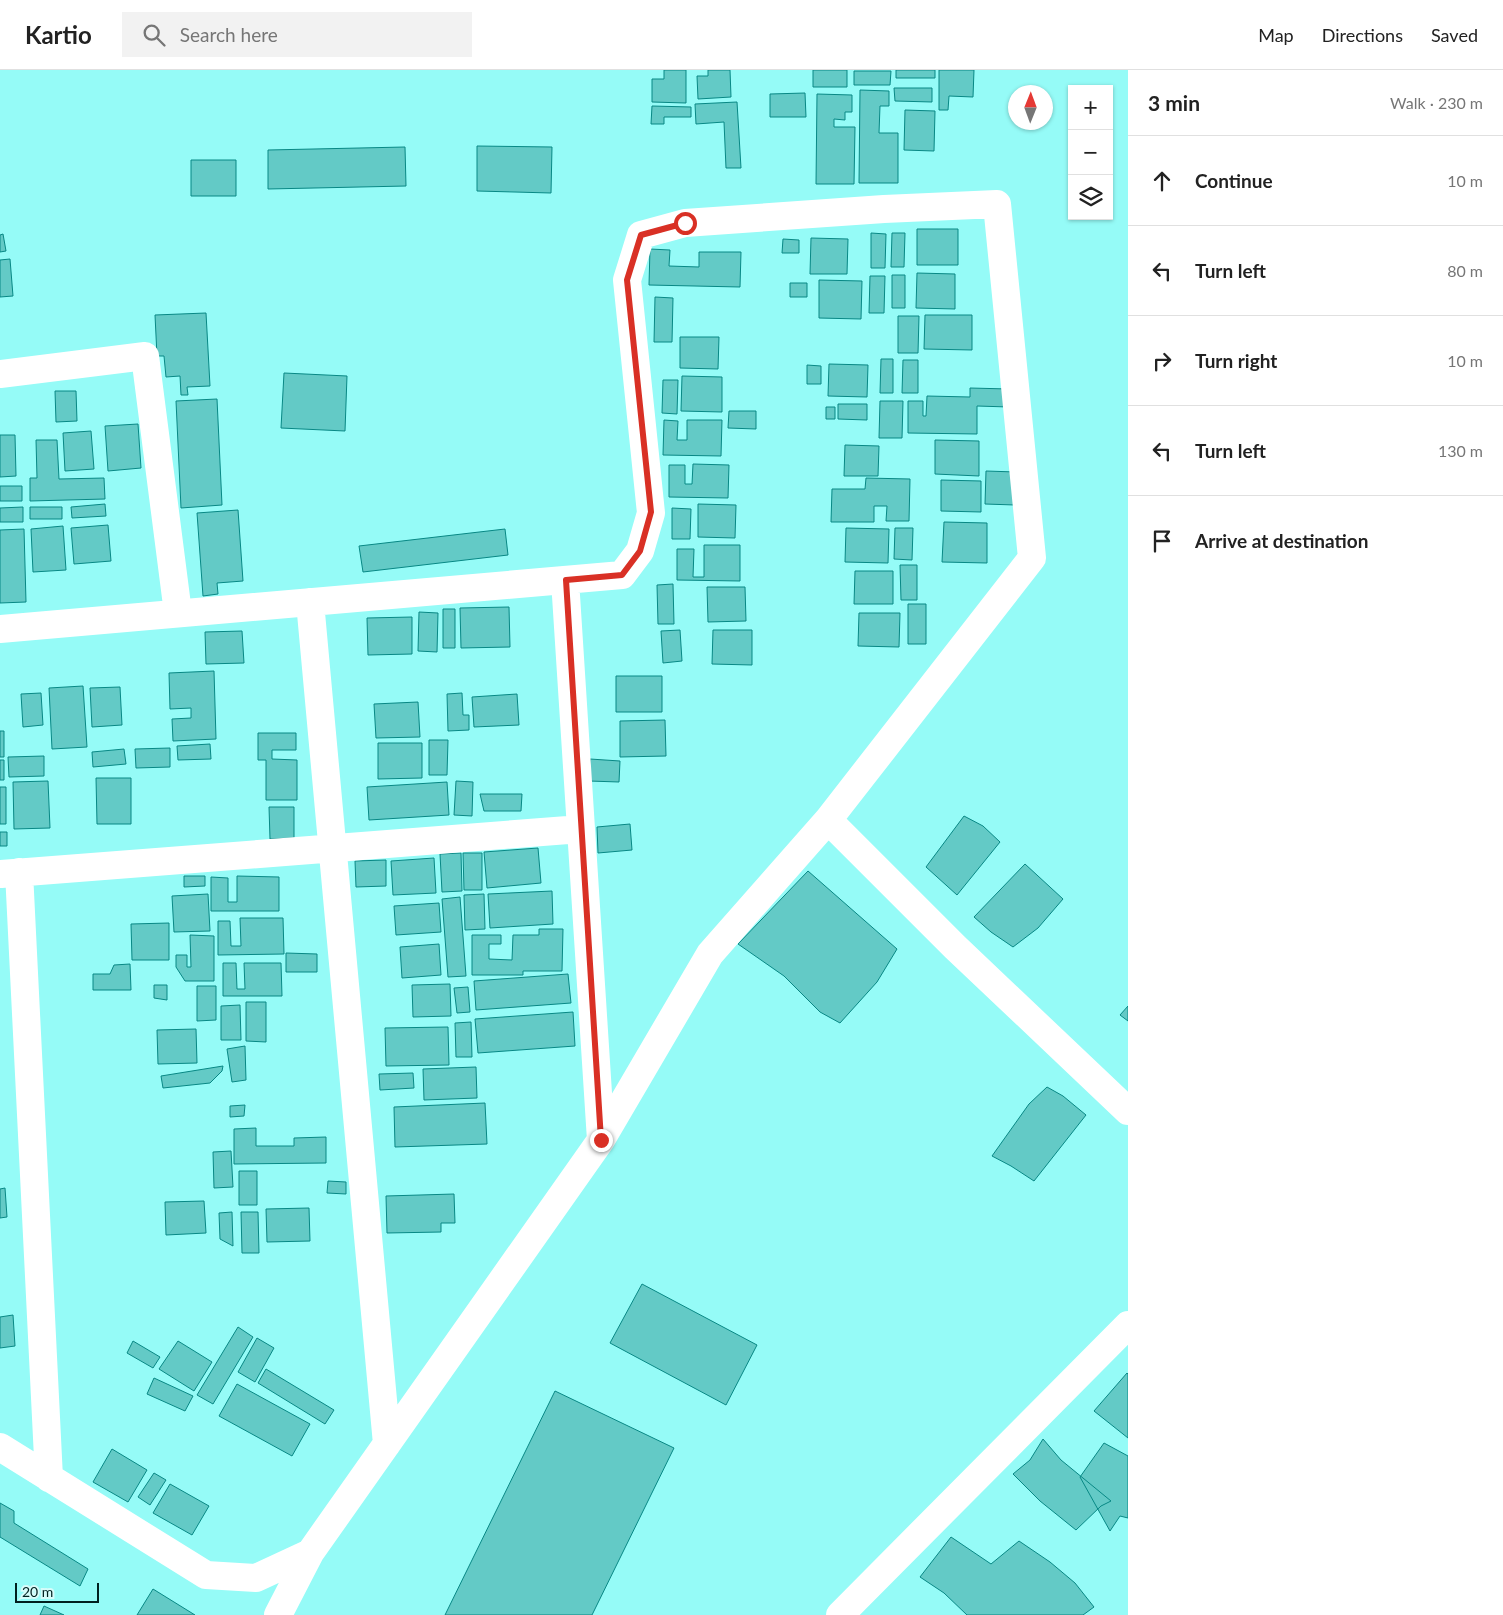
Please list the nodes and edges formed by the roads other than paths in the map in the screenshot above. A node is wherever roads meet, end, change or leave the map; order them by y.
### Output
1 (0, 374) edge
2 (566, 580) junction
3 (310, 602) junction
4 (178, 613) junction
5 (0, 629) edge
6 (828, 820) junction
7 (581, 829) junction
8 (332, 848) junction
9 (10, 873) edge
10 (1128, 1111) edge
11 (601, 1140) junction
12 (1128, 1325) edge
13 (387, 1444) junction
14 (0, 1448) edge
15 (49, 1478) junction
16 (310, 1553) junction
17 (278, 1615) edge
18 (840, 1615) edge

1 - 4 street
2 - 3 street
2 - 6 street
2 - 7 street
3 - 4 street
3 - 8 street
4 - 5 street
6 - 10 street
6 - 11 street
7 - 8 street
7 - 11 street
8 - 9 street
8 - 13 street
9 - 15 street
11 - 13 street
12 - 18 street
13 - 16 street
14 - 15 street
15 - 16 street
16 - 17 street

